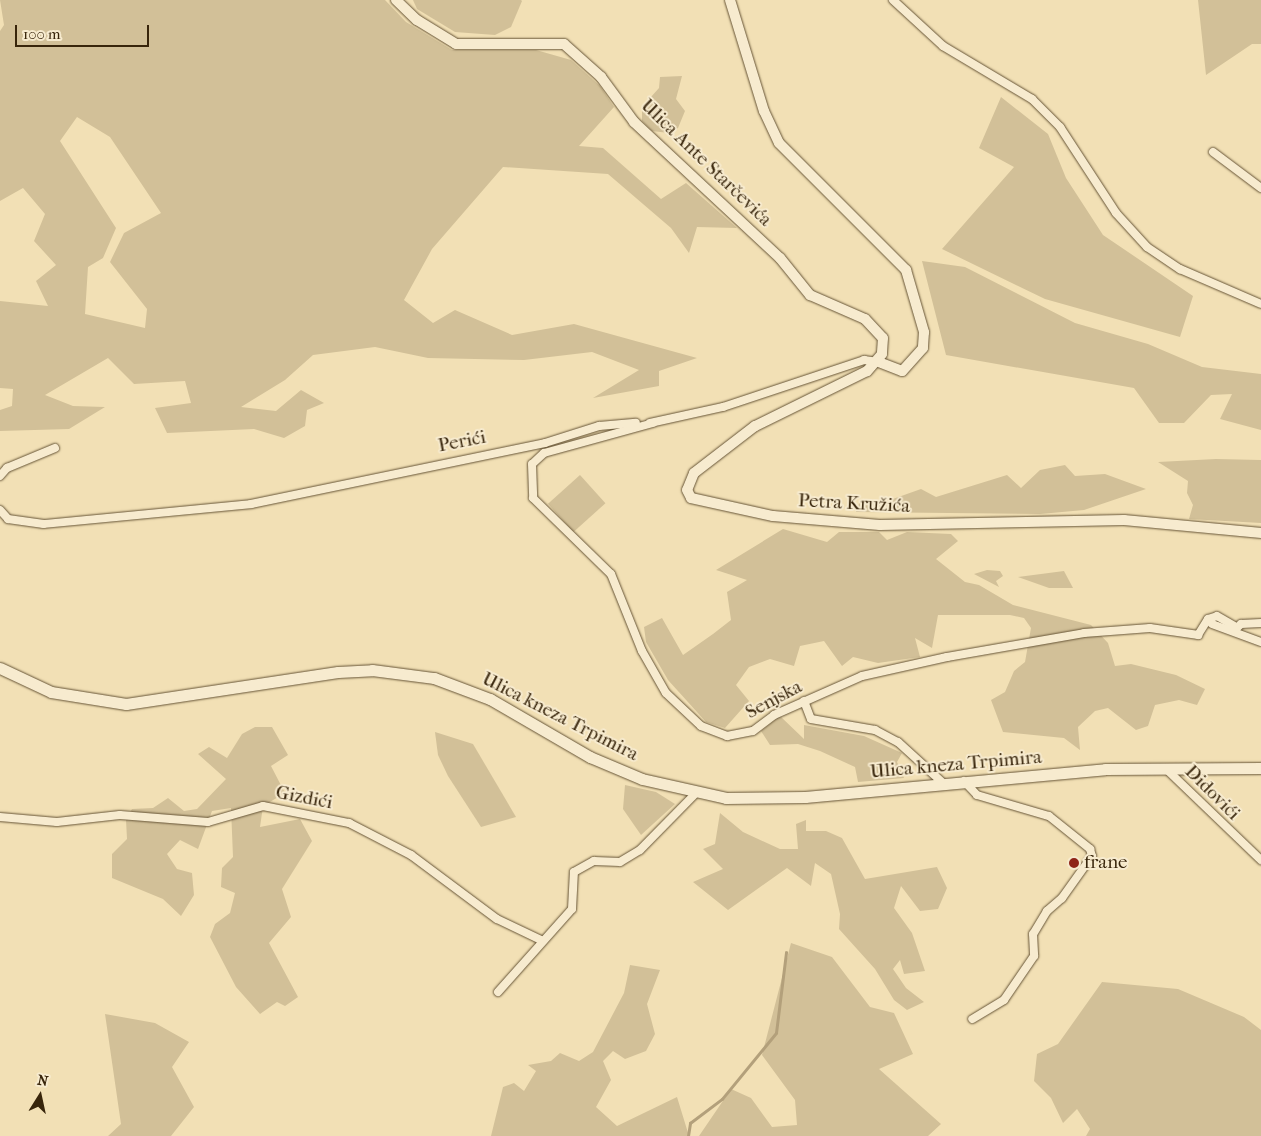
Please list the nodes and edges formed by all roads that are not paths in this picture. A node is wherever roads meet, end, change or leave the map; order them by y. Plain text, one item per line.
1 (396, 0) edge
2 (730, 0) edge
3 (893, 0) edge
4 (1214, 152) dead end
5 (1261, 188) edge
6 (1261, 304) edge
7 (878, 362) junction
8 (653, 422) junction
9 (56, 448) dead end
10 (0, 476) edge
11 (0, 510) edge
12 (1261, 533) edge
13 (1261, 623) edge
14 (1212, 624) dead end
15 (1235, 630) junction
16 (1261, 642) edge
17 (0, 668) edge
18 (804, 701) junction
19 (1164, 767) junction
20 (1261, 768) edge
21 (964, 781) junction
22 (942, 782) junction
23 (695, 794) junction
24 (0, 816) edge
25 (1261, 860) edge
26 (541, 940) junction
27 (498, 992) dead end
28 (972, 1019) dead end

1 - 7 street, Ulica Ante Starčevića
2 - 7 street
3 - 6 street
4 - 5 street
7 - 8 street, Perići
7 - 12 street, Petra Kružića
8 - 11 street, Perići
8 - 18 street, Senjska
9 - 10 street
13 - 15 street
14 - 15 street
15 - 16 street
15 - 18 street, Senjska
17 - 23 main road, Ulica kneza Trpimira
18 - 22 street
19 - 20 main road, Ulica kneza Trpimira
19 - 21 main road, Ulica kneza Trpimira
19 - 25 street, Didovići
21 - 22 main road, Ulica kneza Trpimira
21 - 28 street
22 - 23 main road, Ulica kneza Trpimira
23 - 26 street
24 - 26 street, Gizdići
26 - 27 street

